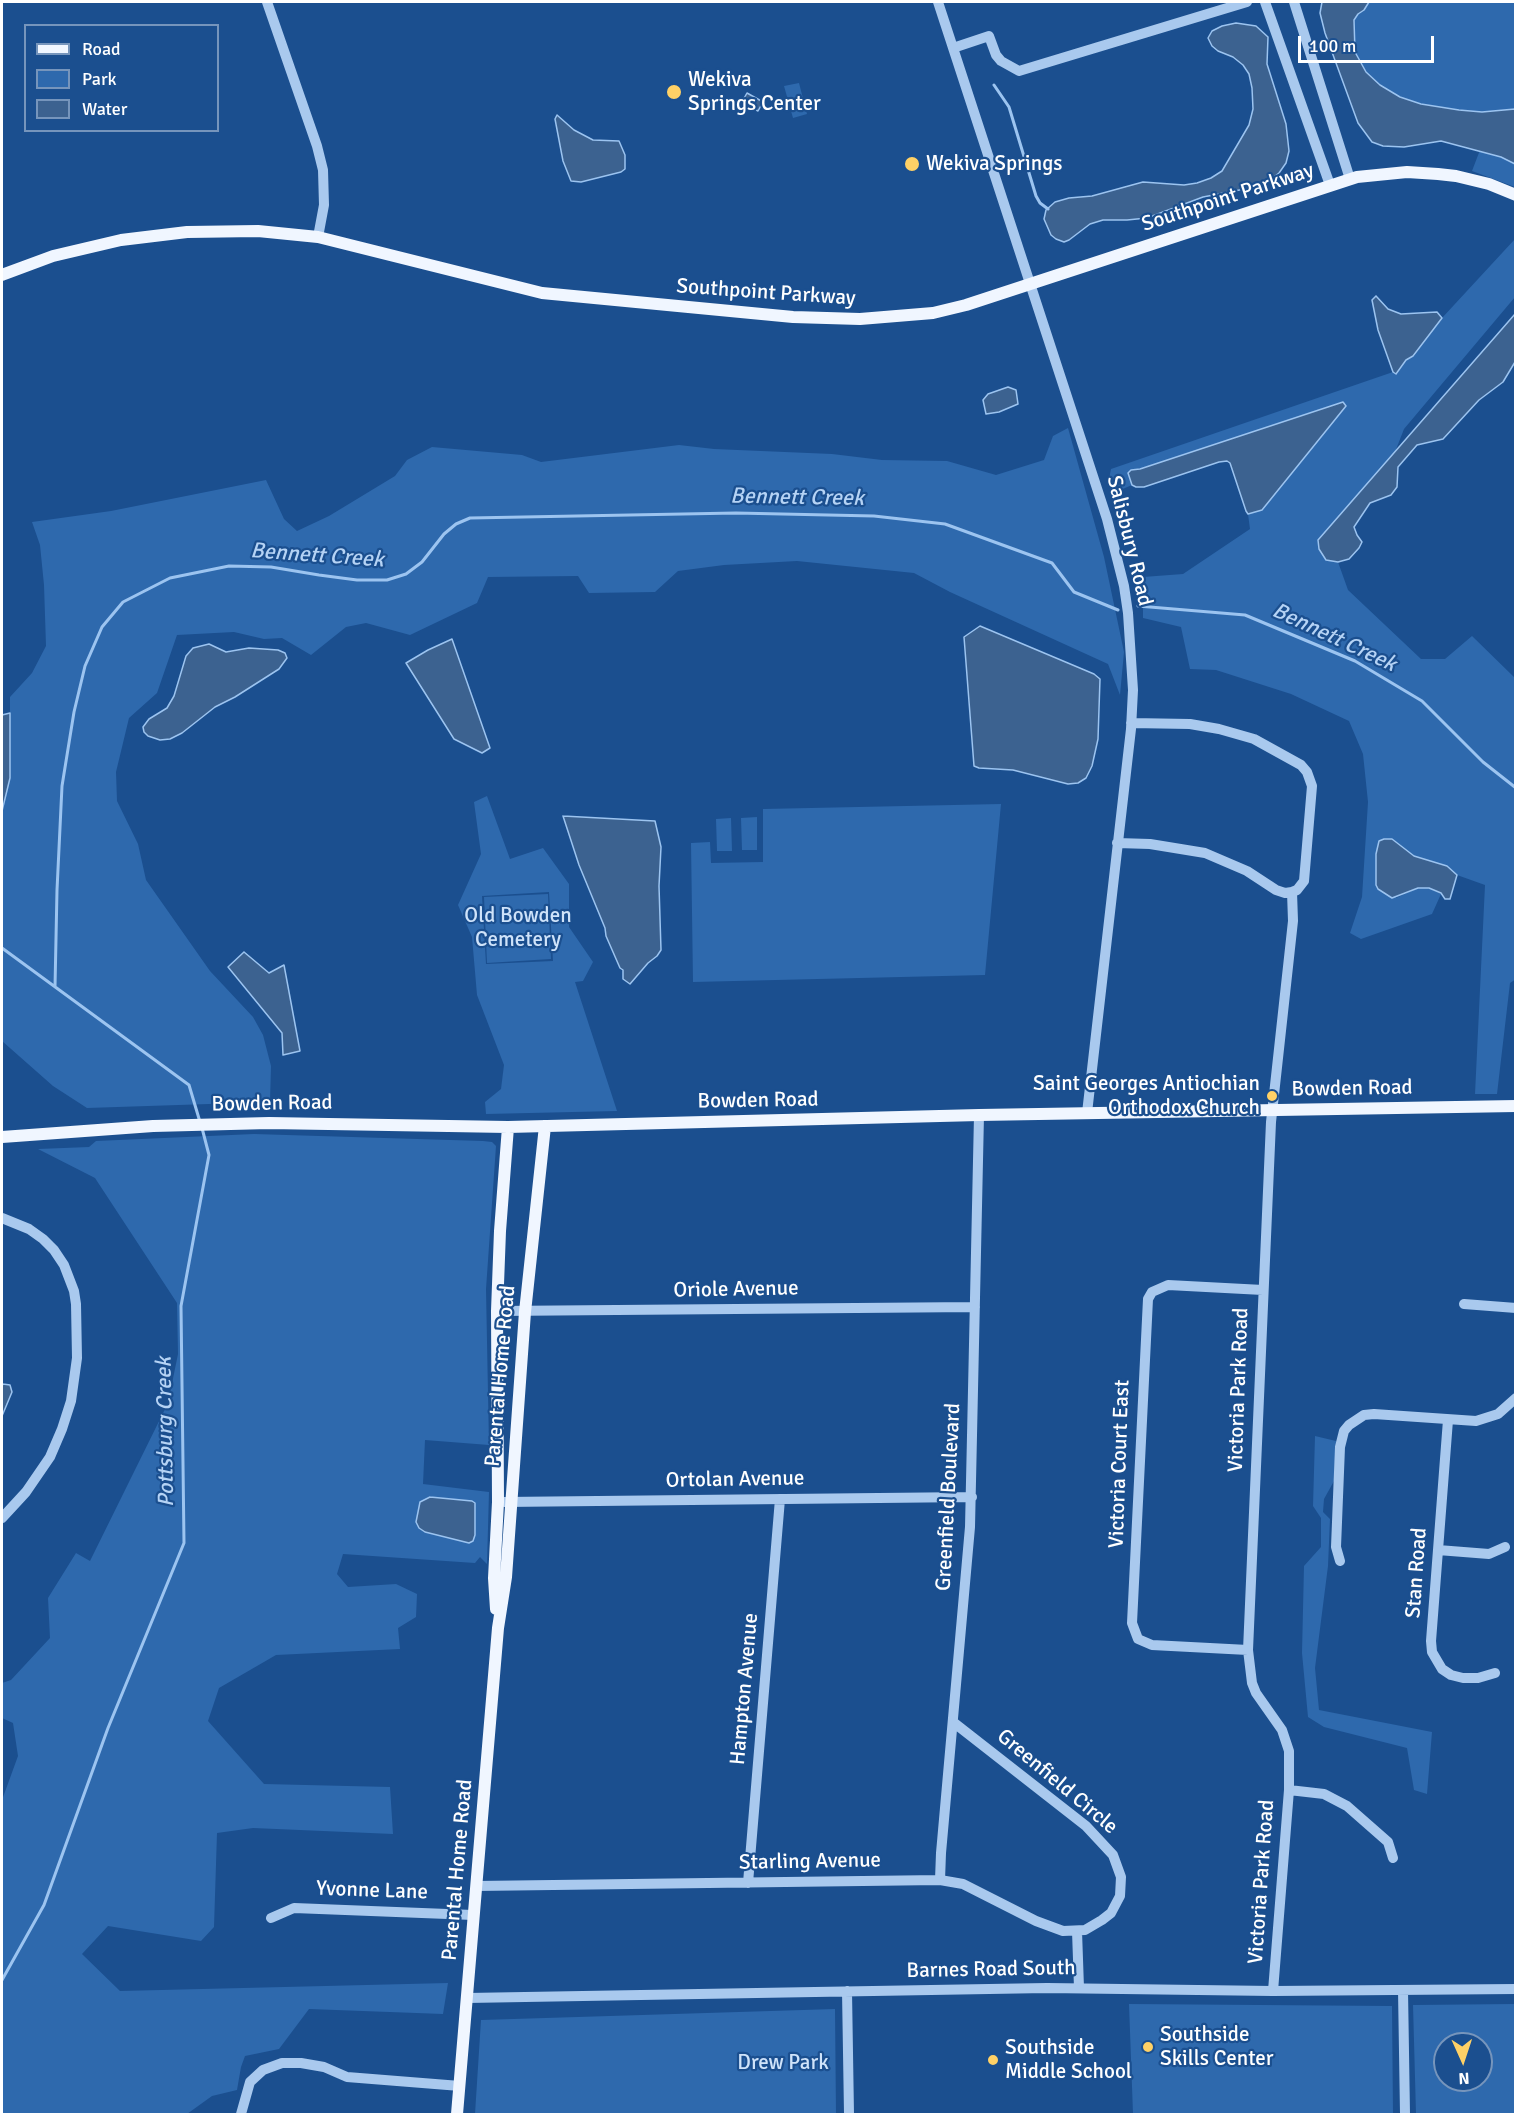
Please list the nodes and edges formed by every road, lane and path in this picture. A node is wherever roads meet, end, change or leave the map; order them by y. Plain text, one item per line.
1 (267, 2) edge
2 (938, 2) edge
3 (1247, 2) edge
4 (1265, 2) edge
5 (1294, 2) edge
6 (953, 48) junction
7 (1350, 179) junction
8 (1330, 185) junction
9 (1515, 195) edge
10 (318, 237) junction
11 (2, 275) edge
12 (1029, 285) junction
13 (1131, 723) junction
14 (1117, 843) junction
15 (1292, 892) junction
16 (1515, 1106) edge
17 (1272, 1110) junction
18 (1087, 1113) junction
19 (979, 1115) junction
20 (545, 1126) junction
21 (508, 1127) junction
22 (2, 1137) edge
23 (2, 1218) edge
24 (1263, 1290) junction
25 (1464, 1304) dead end
26 (975, 1307) junction
27 (1515, 1308) edge
28 (497, 1311) junction
29 (525, 1312) junction
30 (1515, 1398) edge
31 (1448, 1420) junction
32 (498, 1462) junction
33 (514, 1463) junction
34 (972, 1497) junction
35 (780, 1499) junction
36 (505, 1502) junction
37 (2, 1518) edge
38 (1505, 1547) dead end
39 (1438, 1550) junction
40 (1340, 1561) dead end
41 (1248, 1650) junction
42 (1495, 1673) dead end
43 (953, 1722) junction
44 (1289, 1790) junction
45 (1393, 1858) dead end
46 (940, 1880) junction
47 (748, 1883) junction
48 (476, 1886) junction
49 (473, 1915) junction
50 (271, 1918) dead end
51 (1077, 1931) junction
52 (1079, 1988) junction
53 (1515, 1989) edge
54 (1403, 1990) junction
55 (1273, 1991) junction
56 (847, 1992) junction
57 (467, 1998) junction
58 (460, 2086) junction
59 (241, 2115) edge
60 (458, 2115) edge
61 (849, 2115) edge
62 (1405, 2115) edge

1 - 10 street
2 - 6 street, Salisbury Road
3 - 6 street
4 - 8 street
5 - 7 street
6 - 12 street, Salisbury Road
7 - 8 main road, Southpoint Parkway
7 - 9 main road, Southpoint Parkway
8 - 12 main road, Southpoint Parkway
10 - 11 main road, Southpoint Parkway
10 - 12 main road, Southpoint Parkway
12 - 13 street, Salisbury Road
13 - 14 street, Salisbury Road
13 - 15 street, Victoria Park Road
14 - 15 street
14 - 18 street, Salisbury Road
15 - 17 street, Victoria Park Road
16 - 17 main road, Bowden Road
17 - 18 main road, Bowden Road
17 - 24 street, Victoria Park Road
18 - 19 main road, Bowden Road
19 - 20 main road, Bowden Road
19 - 26 street, Greenfield Boulevard
20 - 21 main road, Bowden Road
20 - 29 main road, Parental Home Road
21 - 22 main road, Bowden Road
21 - 28 main road, Parental Home Road
23 - 37 street
24 - 41 street, Victoria Park Road
24 - 41 street, Victoria Court East
25 - 27 street
26 - 29 street, Oriole Avenue
26 - 34 street, Greenfield Boulevard
28 - 29 street, Oriole Avenue
28 - 32 main road, Parental Home Road
29 - 33 main road, Parental Home Road
30 - 31 street
31 - 39 street, Stan Road
31 - 40 street
32 - 33 street
32 - 36 main road, Parental Home Road
33 - 36 main road, Parental Home Road
34 - 35 street, Ortolan Avenue
34 - 43 street, Greenfield Boulevard
35 - 36 street, Ortolan Avenue
35 - 47 street, Hampton Avenue
36 - 48 main road, Parental Home Road
38 - 39 street
39 - 42 street, Stan Road
41 - 44 street, Victoria Park Road
43 - 46 street, Greenfield Boulevard
43 - 51 street, Greenfield Circle
44 - 45 street
44 - 55 street, Victoria Park Road
46 - 47 street, Starling Avenue
46 - 51 street, Starling Avenue
47 - 48 street, Starling Avenue
48 - 49 main road, Parental Home Road
49 - 50 street, Yvonne Lane
49 - 57 main road, Parental Home Road
51 - 52 street
52 - 55 street, Barnes Road South
52 - 56 street, Barnes Road South
53 - 54 street, Barnes Road South
54 - 55 street, Barnes Road South
54 - 62 street
56 - 57 street, Barnes Road South
56 - 61 street
57 - 58 main road, Parental Home Road
58 - 59 street
58 - 60 main road, Parental Home Road

